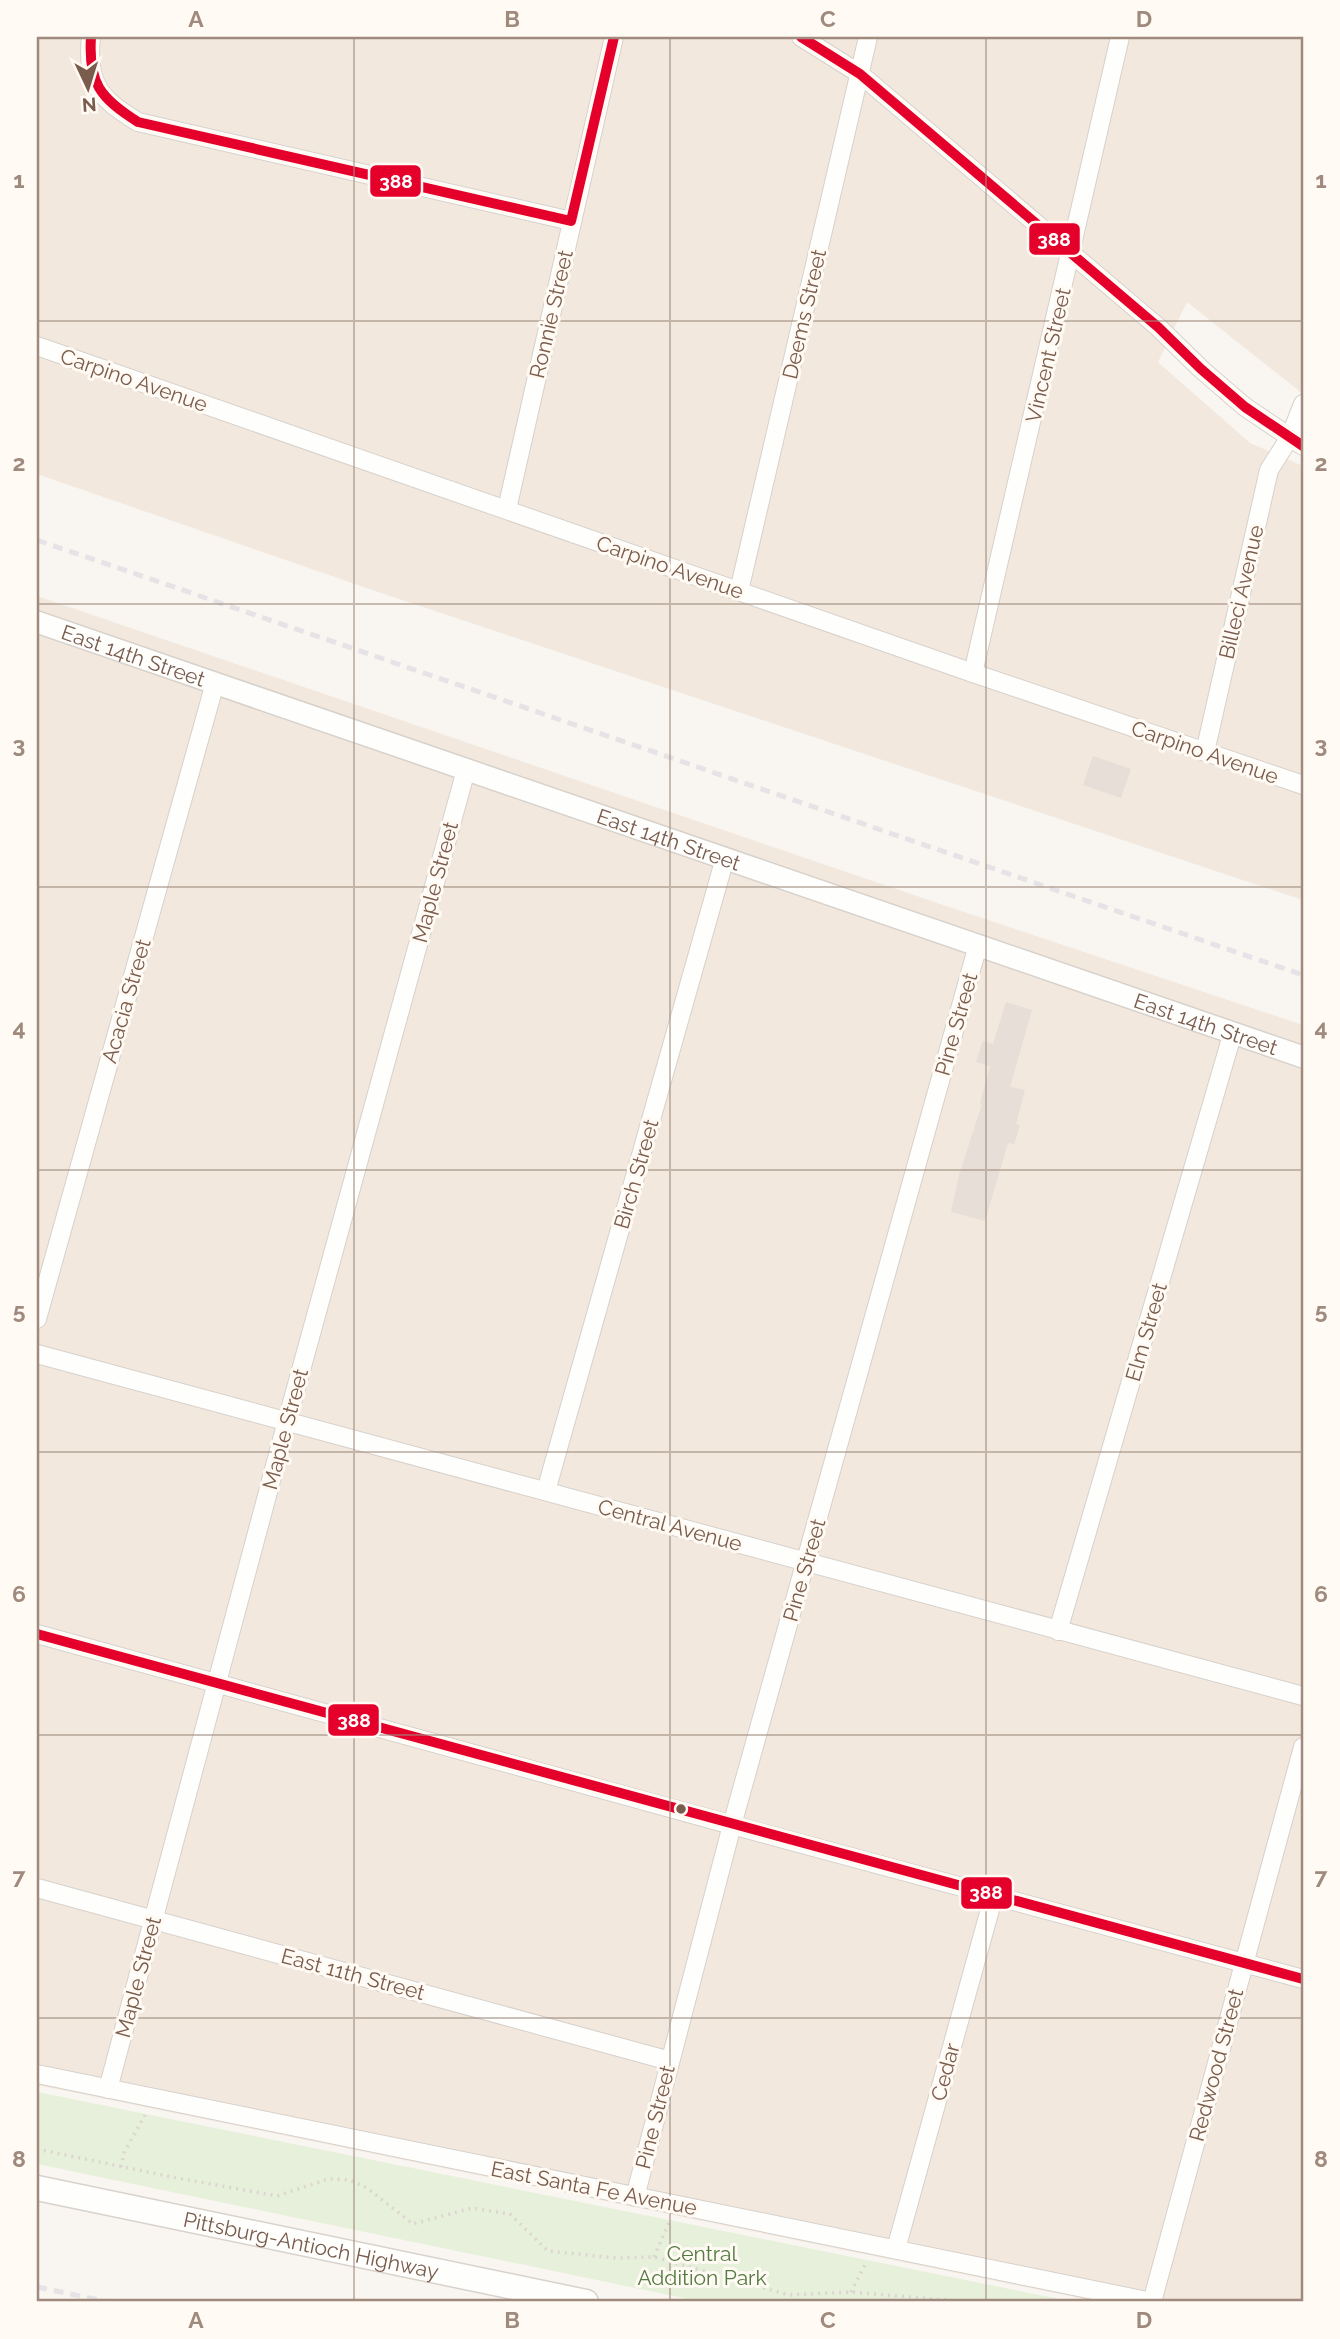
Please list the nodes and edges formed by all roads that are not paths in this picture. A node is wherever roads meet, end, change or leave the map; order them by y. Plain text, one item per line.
1 (91, 37) edge
2 (614, 37) edge
3 (801, 37) edge
4 (868, 37) edge
5 (1120, 37) edge
6 (860, 74) junction
7 (571, 221) junction
8 (1072, 253) junction
9 (37, 346) edge
10 (1303, 404) edge
11 (1297, 441) edge
12 (507, 509) junction
13 (739, 591) junction
14 (37, 622) edge
15 (974, 673) junction
16 (215, 682) junction
17 (1205, 752) junction
18 (466, 771) junction
19 (1303, 785) edge
20 (725, 858) junction
21 (978, 945) junction
22 (1233, 1032) junction
23 (1303, 1057) edge
24 (37, 1319) edge
25 (37, 1354) edge
26 (287, 1421) junction
27 (546, 1491) junction
28 (807, 1562) junction
29 (1058, 1631) junction
30 (37, 1634) edge
31 (217, 1683) junction
32 (1303, 1696) edge
33 (1303, 1747) edge
34 (732, 1825) junction
35 (37, 1888) edge
36 (994, 1895) junction
37 (152, 1920) junction
38 (1243, 1963) junction
39 (1303, 1979) edge
40 (670, 2061) junction
41 (37, 2074) edge
42 (108, 2089) junction
43 (37, 2188) edge
44 (635, 2197) junction
45 (896, 2249) junction
46 (586, 2302) edge
47 (1152, 2302) edge

1 - 7 street
2 - 7 street, Ronnie Street
3 - 6 street
4 - 6 street, Deems Street
5 - 8 street, Vincent Street
6 - 8 street
6 - 13 street, Deems Street
7 - 12 street, Ronnie Street
8 - 11 street
8 - 15 street, Vincent Street
9 - 12 street, Carpino Avenue
10 - 11 street, Billeci Avenue
11 - 17 street, Billeci Avenue
12 - 13 street, Carpino Avenue
13 - 15 street, Carpino Avenue
14 - 16 street, East 14th Street
15 - 17 street, Carpino Avenue
16 - 18 street, East 14th Street
16 - 24 street, Acacia Street
17 - 19 street, Carpino Avenue
18 - 20 street, East 14th Street
18 - 26 street, Maple Street
20 - 21 street, East 14th Street
20 - 27 street, Birch Street
21 - 22 street, East 14th Street
21 - 28 street, Pine Street
22 - 23 street, East 14th Street
22 - 29 street, Elm Street
25 - 26 street, Central Avenue
26 - 27 street, Central Avenue
26 - 31 street, Maple Street
27 - 28 street, Central Avenue
28 - 29 street, Central Avenue
28 - 34 street, Pine Street
29 - 32 street, Central Avenue
30 - 31 street
31 - 34 street
31 - 37 street, Maple Street
33 - 38 street, Redwood Street
34 - 36 street
34 - 40 street, Pine Street
35 - 37 street, East 11th Street
36 - 38 street
36 - 45 street, Cedar
37 - 40 street, East 11th Street
37 - 42 street, Maple Street
38 - 39 street
38 - 47 street, Redwood Street
40 - 44 street, Pine Street
41 - 42 street, East Santa Fe Avenue
42 - 44 street, East Santa Fe Avenue
43 - 46 main road, Pittsburg-Antioch Highway
44 - 45 street, East Santa Fe Avenue
45 - 47 street, East Santa Fe Avenue

